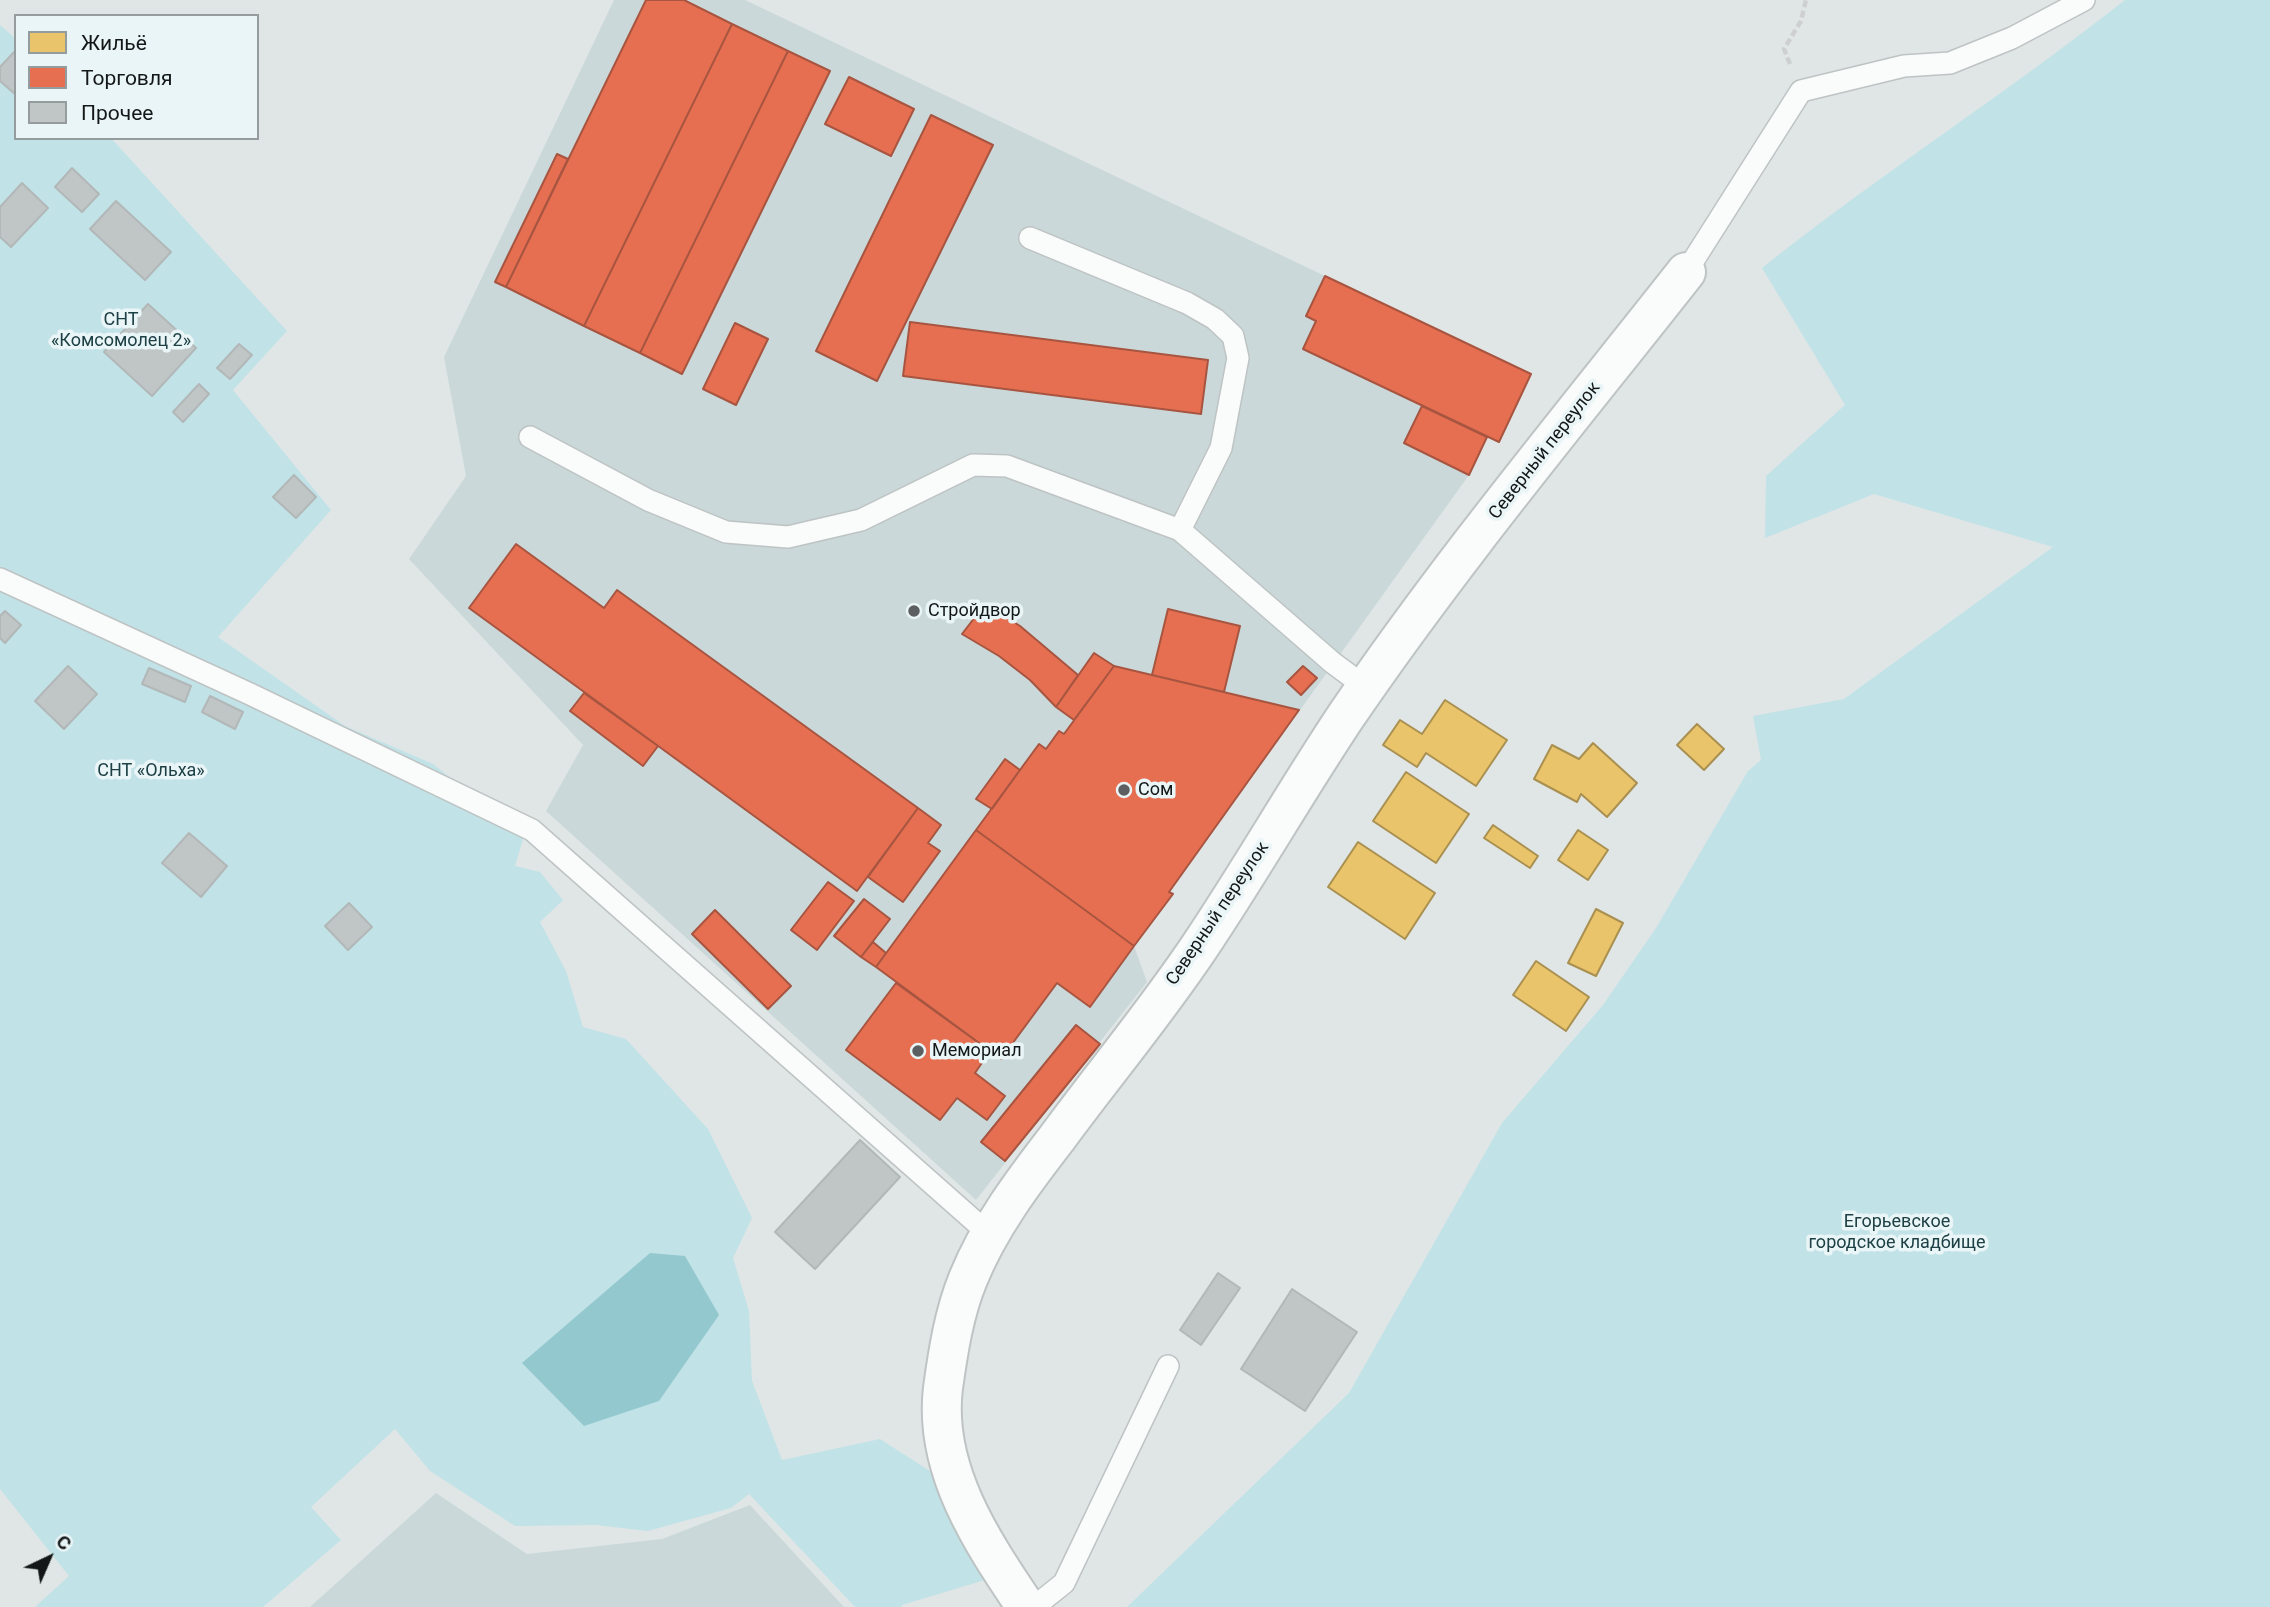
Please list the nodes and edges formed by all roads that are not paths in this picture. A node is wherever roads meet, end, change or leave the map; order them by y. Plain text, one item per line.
1 (2084, 0) edge
2 (1030, 238) dead end
3 (1686, 272) joint
4 (530, 438) dead end
5 (1180, 530) junction
6 (0, 579) edge
7 (1367, 688) junction
8 (989, 1234) junction
9 (1168, 1366) dead end
10 (1027, 1607) edge
11 (1034, 1607) edge

1 - 3 lane
2 - 5 lane
3 - 7 street, Северный переулок
4 - 5 lane
5 - 7 lane
6 - 8 lane
7 - 8 street, Северный переулок
8 - 10 street, Северный переулок
9 - 11 lane

